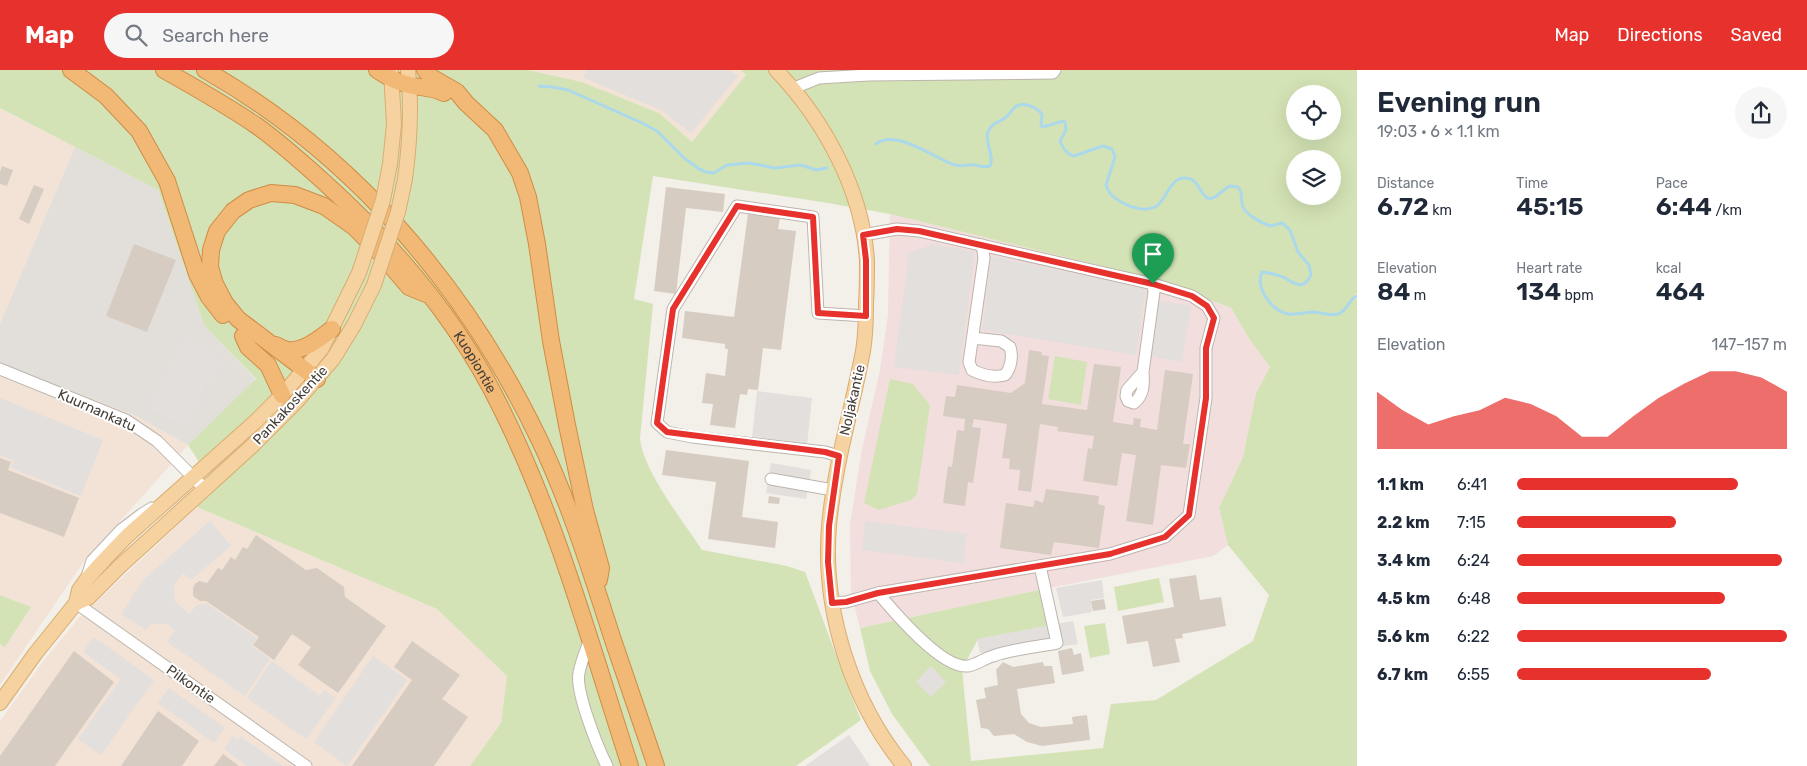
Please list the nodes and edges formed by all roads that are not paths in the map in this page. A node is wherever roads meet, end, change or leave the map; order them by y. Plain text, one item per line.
1 (71, 70) edge
2 (164, 70) edge
3 (205, 70) edge
4 (377, 70) edge
5 (425, 70) edge
6 (776, 70) edge
7 (1055, 70) edge
8 (868, 72) edge
9 (391, 75) edge
10 (409, 78) edge
11 (794, 88) junction
12 (466, 103) junction
13 (863, 235) junction
14 (982, 245) junction
15 (1153, 284) junction
16 (431, 296) junction
17 (866, 316) junction
18 (332, 329) junction
19 (243, 336) junction
20 (973, 338) junction
21 (271, 344) junction
22 (0, 369) edge
23 (1143, 372) dead end
24 (307, 378) junction
25 (282, 395) junction
26 (839, 456) junction
27 (193, 477) junction
28 (771, 478) dead end
29 (205, 489) junction
30 (834, 490) junction
31 (1040, 566) junction
32 (597, 590) junction
33 (878, 593) junction
34 (76, 603) junction
35 (832, 603) junction
36 (590, 640) junction
37 (0, 703) edge
38 (306, 766) edge
39 (607, 766) edge
40 (630, 766) edge
41 (656, 766) edge
42 (904, 766) edge

1 - 19 highway
2 - 16 highway, Kuopiontie
3 - 32 highway, Kuopiontie
4 - 9 highway
5 - 12 highway
6 - 11 main road, Noljakantie
7 - 8 street
8 - 11 street
9 - 10 highway
9 - 18 main road, Pankakoskentie, bridge
10 - 12 highway
10 - 24 main road, Pankakoskentie, bridge
11 - 13 main road, Noljakantie
12 - 32 highway
13 - 14 street
13 - 17 main road, Noljakantie
14 - 15 street
14 - 20 street
15 - 23 street
15 - 31 street
16 - 21 highway
16 - 36 highway, Kuopiontie
17 - 26 main road, Noljakantie
17 - 26 street
18 - 21 highway
18 - 24 main road, Pankakoskentie
19 - 24 highway
19 - 25 highway
20 - 20 street
21 - 24 highway
22 - 27 street, Kuurnankatu
24 - 25 main road, Pankakoskentie
24 - 29 main road, Pankakoskentie
25 - 27 main road, Pankakoskentie
26 - 30 main road, Noljakantie
27 - 29 street, Kuurnankatu
27 - 34 main road, Pankakoskentie
28 - 30 street
29 - 34 main road, Pankakoskentie
30 - 35 main road, Noljakantie
31 - 33 street
31 - 33 street
32 - 41 highway, Kuopiontie
33 - 35 street
34 - 37 main road, Pankakoskentie
34 - 38 street, Pilkontie
35 - 42 main road, Noljakantie
36 - 39 street
36 - 40 highway, Kuopiontie

